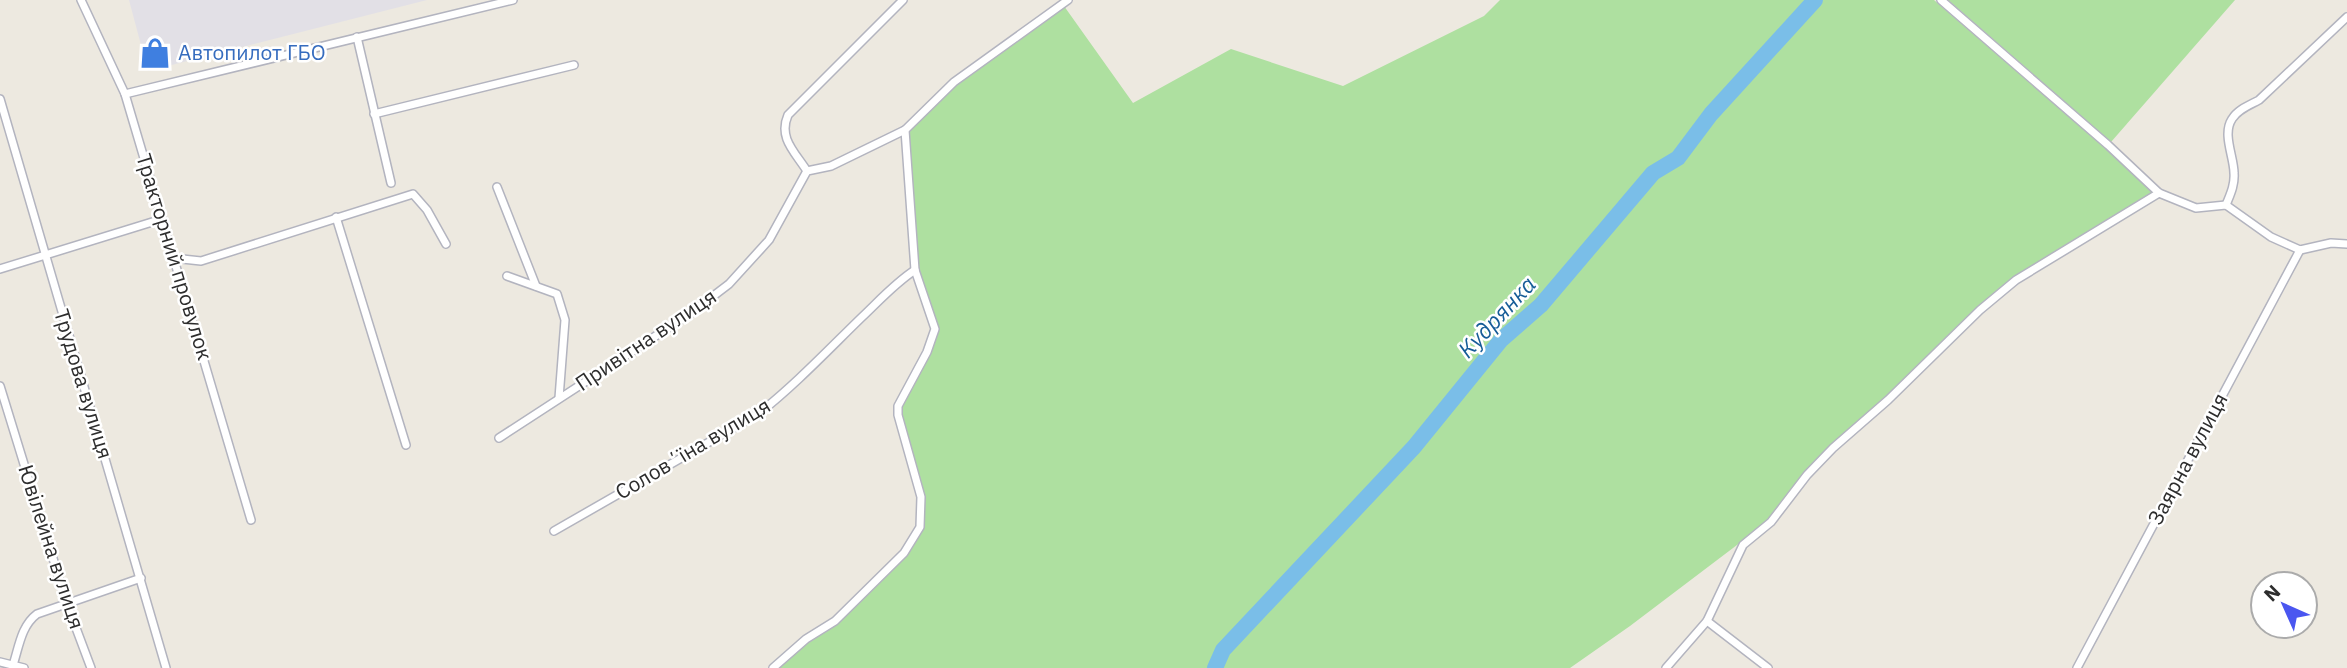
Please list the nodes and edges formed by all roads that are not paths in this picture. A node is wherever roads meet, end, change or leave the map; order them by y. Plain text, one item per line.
1 (81, 0) edge
2 (513, 0) edge
3 (903, 0) edge
4 (1941, 0) edge
5 (1063, 1) edge
6 (2347, 17) edge
7 (357, 37) junction
8 (574, 65) dead end
9 (125, 94) junction
10 (0, 99) edge
11 (374, 114) junction
12 (905, 130) junction
13 (807, 171) junction
14 (391, 183) dead end
15 (497, 187) dead end
16 (2159, 193) junction
17 (2225, 205) junction
18 (336, 217) junction
19 (162, 219) junction
20 (446, 244) dead end
21 (2347, 244) edge
22 (2300, 250) junction
23 (44, 256) junction
24 (173, 258) junction
25 (0, 269) edge
26 (915, 270) junction
27 (507, 276) dead end
28 (536, 286) junction
29 (0, 386) edge
30 (559, 398) junction
31 (499, 438) dead end
32 (406, 445) dead end
33 (251, 520) dead end
34 (554, 531) dead end
35 (141, 578) junction
36 (67, 604) junction
37 (1707, 621) junction
38 (0, 663) edge
39 (13, 666) junction
40 (24, 668) edge
41 (91, 668) edge
42 (166, 668) edge
43 (773, 668) edge
44 (1666, 668) edge
45 (1768, 668) edge
46 (2077, 668) edge

1 - 9 street, Тракторний провулок
2 - 7 street
3 - 13 street
4 - 16 street
5 - 12 street
6 - 17 street
7 - 9 street
7 - 11 street
8 - 11 street
9 - 19 street, Тракторний провулок
10 - 23 street, Трудова вулиця
11 - 14 street
12 - 13 street
12 - 26 street
13 - 30 street, Привітна вулиця
15 - 28 street
16 - 17 street
16 - 37 street
17 - 22 street
18 - 20 street
18 - 24 street
18 - 32 street
19 - 23 street
19 - 24 street, Тракторний провулок
21 - 22 street
22 - 46 street, Заярна вулиця
23 - 25 street
23 - 35 street, Трудова вулиця
24 - 33 street, Тракторний провулок
26 - 34 street, Соловʼїна вулиця
26 - 43 street
27 - 28 street
28 - 30 street
29 - 36 street, Ювілейна вулиця
30 - 31 street, Привітна вулиця
35 - 36 street
35 - 42 street, Трудова вулиця
36 - 39 street
36 - 41 street, Ювілейна вулиця
37 - 44 street
37 - 45 street
38 - 39 street
39 - 40 street

